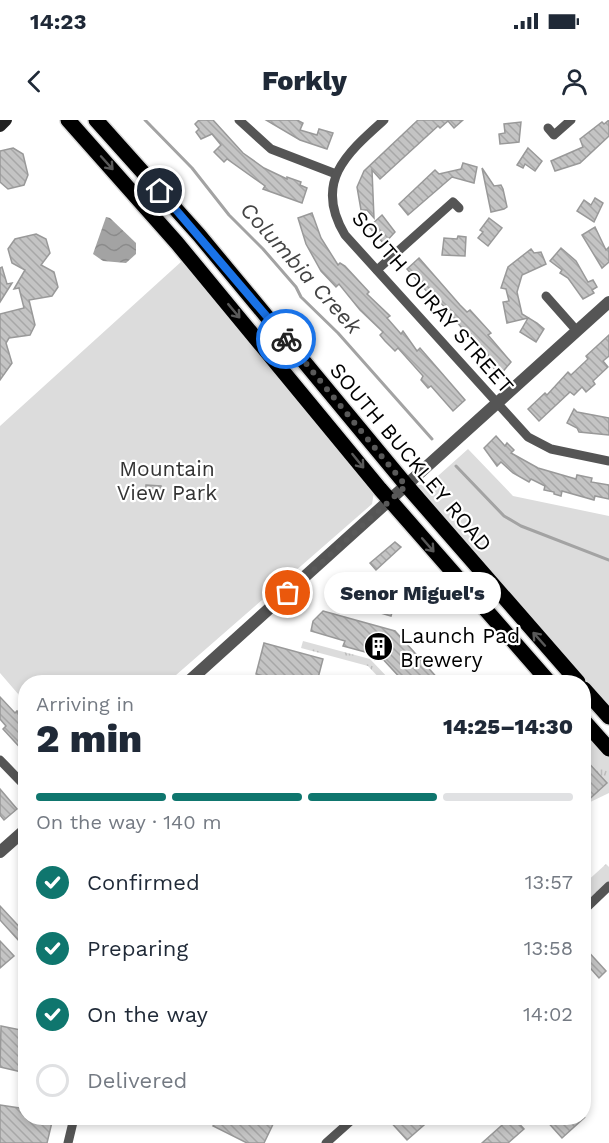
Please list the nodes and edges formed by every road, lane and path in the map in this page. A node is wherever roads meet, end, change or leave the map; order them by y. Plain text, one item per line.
1 (6, 120) edge
2 (68, 120) edge
3 (96, 120) edge
4 (238, 120) edge
5 (384, 120) edge
6 (571, 120) edge
7 (0, 126) edge
8 (548, 128) dead end
9 (336, 174) junction
10 (459, 208) dead end
11 (377, 270) junction
12 (546, 296) dead end
13 (609, 302) edge
14 (577, 331) junction
15 (497, 404) junction
16 (609, 461) edge
17 (406, 486) junction
18 (390, 500) junction
19 (196, 675) edge
20 (543, 675) edge
21 (572, 675) edge
22 (591, 696) edge
23 (609, 717) edge
24 (591, 729) edge
25 (609, 749) edge
26 (0, 760) edge
27 (18, 779) edge
28 (18, 836) edge
29 (0, 852) edge
30 (609, 886) edge
31 (591, 903) edge
32 (72, 1125) edge
33 (346, 1125) edge
34 (68, 1143) edge
35 (326, 1143) edge

1 - 7 main road
2 -> 18 main road, SOUTH BUCKLEY ROAD
3 - 17 main road, SOUTH BUCKLEY ROAD
4 - 9 street
5 - 9 street
6 - 8 street
9 - 11 street, SOUTH OURAY STREET
10 - 11 street
11 - 15 street, SOUTH OURAY STREET
12 - 14 street
13 - 14 street
14 - 15 street
15 - 16 street, SOUTH OURAY STREET
15 - 17 street
17 - 18 street
21 -> 17 main road, SOUTH BUCKLEY ROAD
18 - 19 street
18 -> 20 main road, SOUTH BUCKLEY ROAD
22 - 23 main road
24 - 25 main road
26 - 27 street
28 - 29 street
30 - 31 street
32 - 34 street
33 - 35 street

